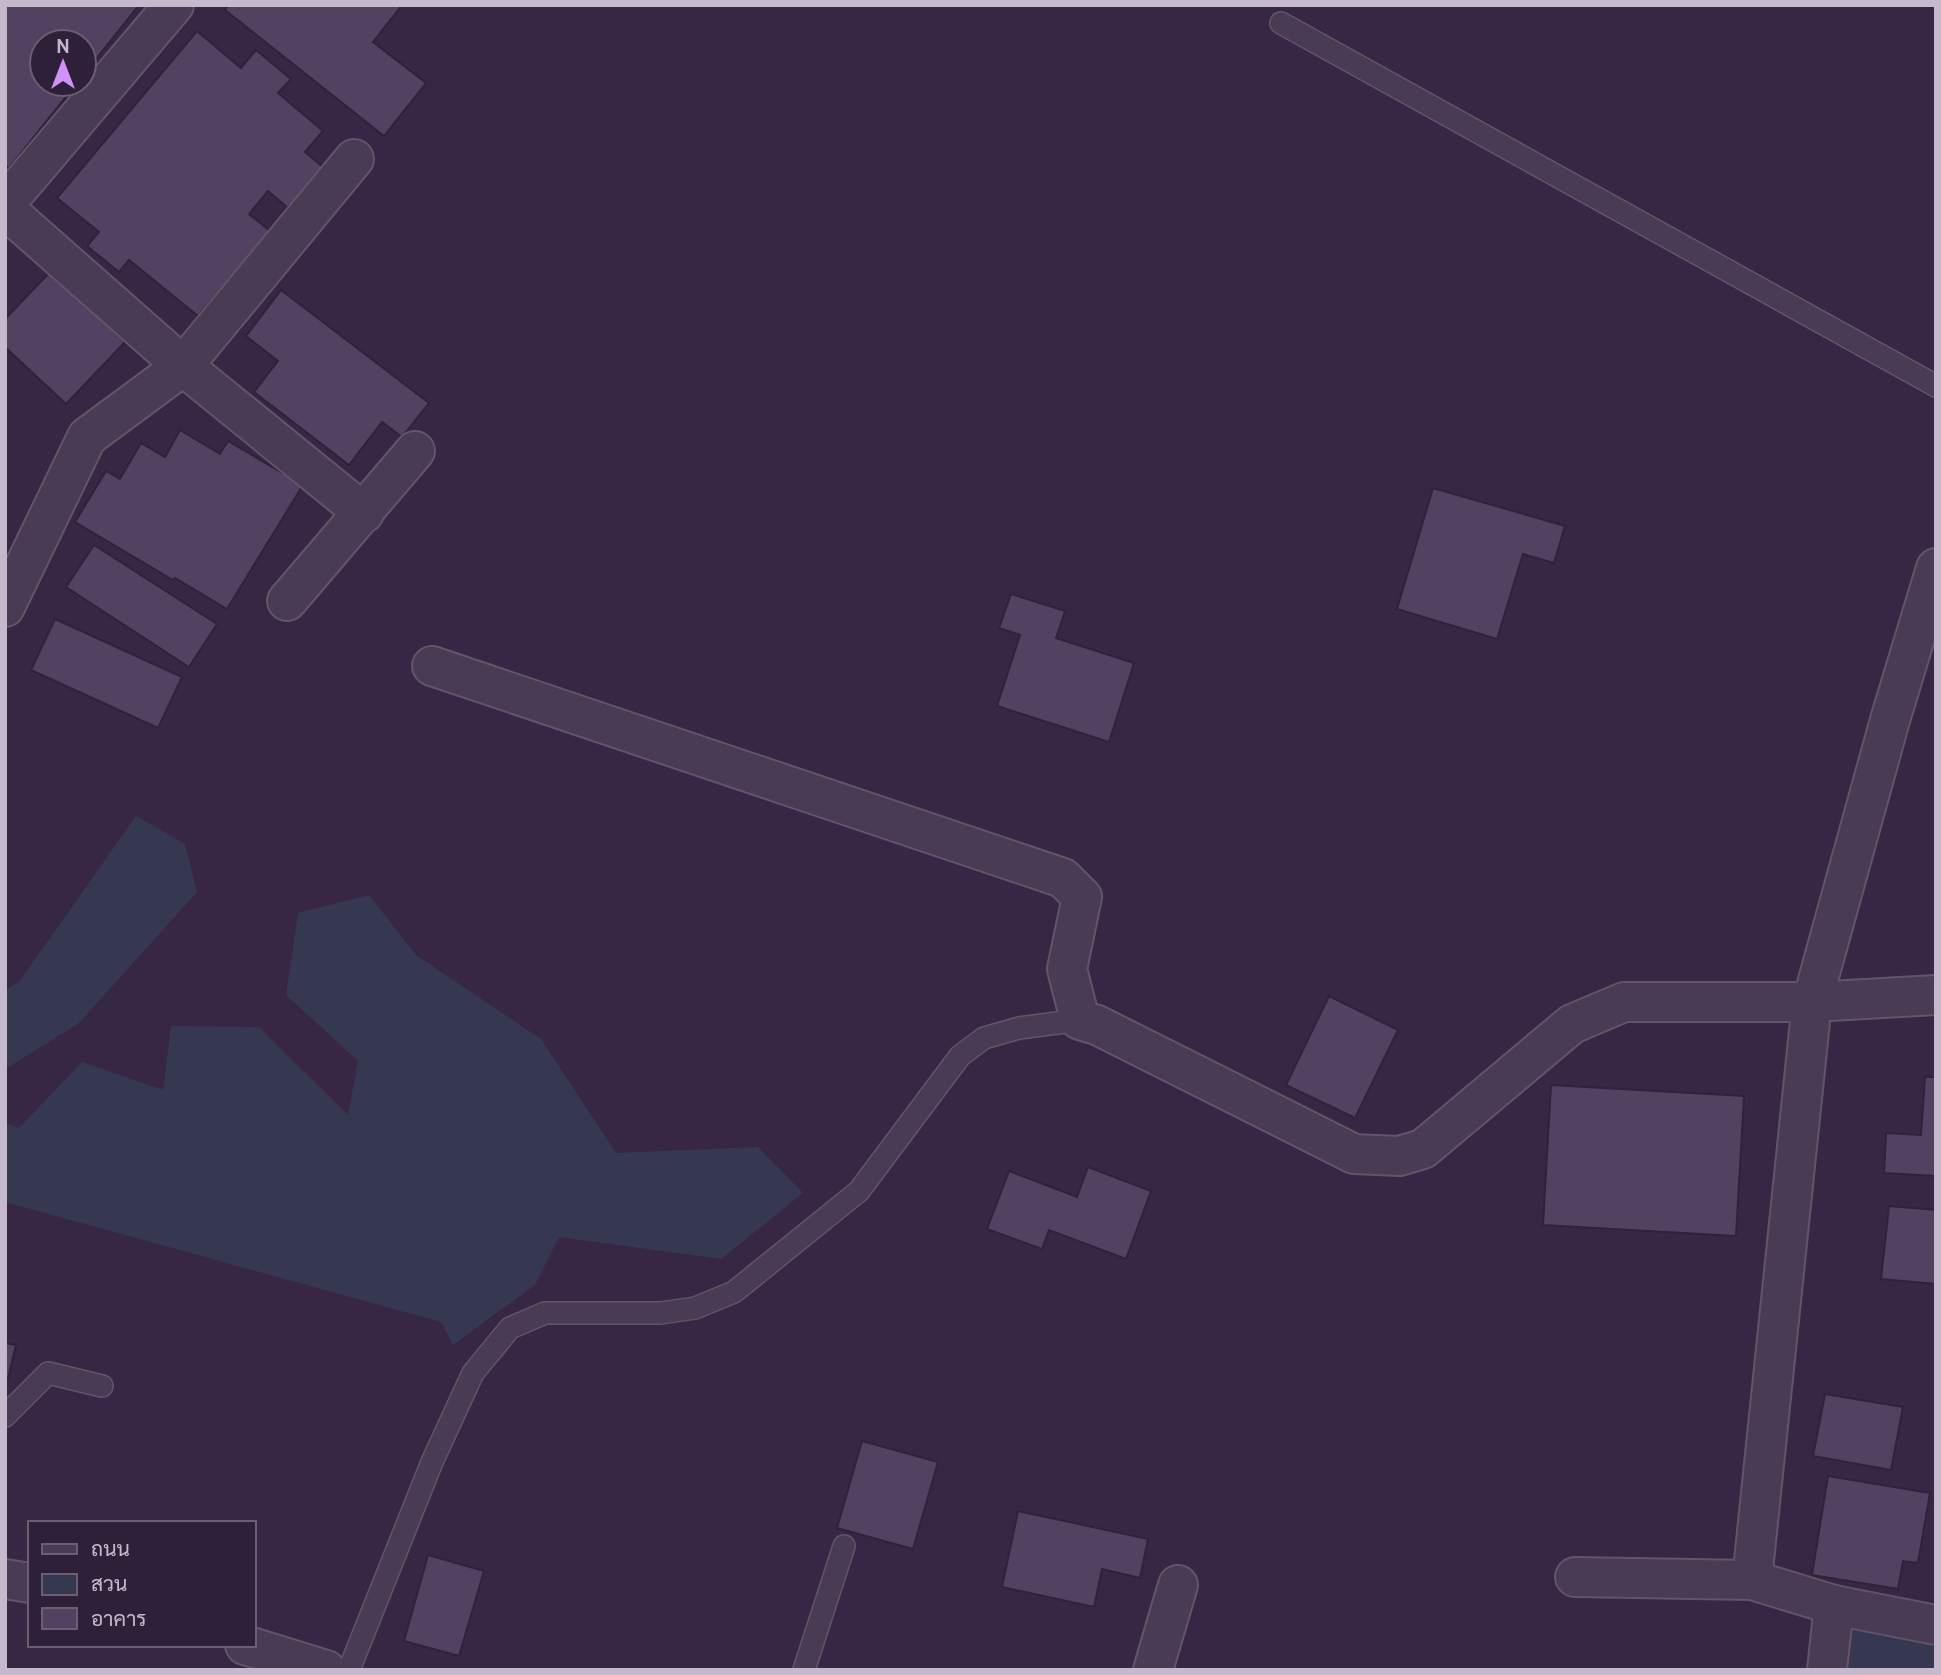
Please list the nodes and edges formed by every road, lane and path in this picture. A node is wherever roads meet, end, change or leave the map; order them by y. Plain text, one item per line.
1 (174, 5) edge
2 (1281, 23) dead end
3 (354, 159) dead end
4 (5, 207) edge
5 (183, 366) junction
6 (1936, 386) edge
7 (415, 451) dead end
8 (364, 513) junction
9 (1936, 568) edge
10 (287, 601) dead end
11 (5, 607) edge
12 (432, 666) dead end
13 (1936, 995) edge
14 (1812, 1002) junction
15 (1080, 1020) junction
16 (102, 1386) dead end
17 (5, 1416) edge
18 (844, 1546) dead end
19 (1575, 1577) dead end
20 (5, 1579) edge
21 (1752, 1580) junction
22 (28, 1583) edge
23 (1178, 1585) dead end
24 (1834, 1605) junction
25 (1936, 1625) edge
26 (251, 1647) edge
27 (326, 1670) edge
28 (349, 1670) edge
29 (804, 1670) edge
30 (1153, 1670) edge
31 (1826, 1670) edge

1 - 4 street
2 - 6 lane
3 - 5 street
4 - 5 street
5 - 8 street
5 - 11 street
7 - 8 street
8 - 10 street
9 - 14 street
12 - 15 street
13 - 14 street
14 - 15 street
14 - 21 street
15 - 28 lane
16 - 17 lane
18 - 29 lane
19 - 21 street
20 - 22 street
21 - 24 street
23 - 30 street
24 - 25 street
24 - 31 street
26 - 27 street

